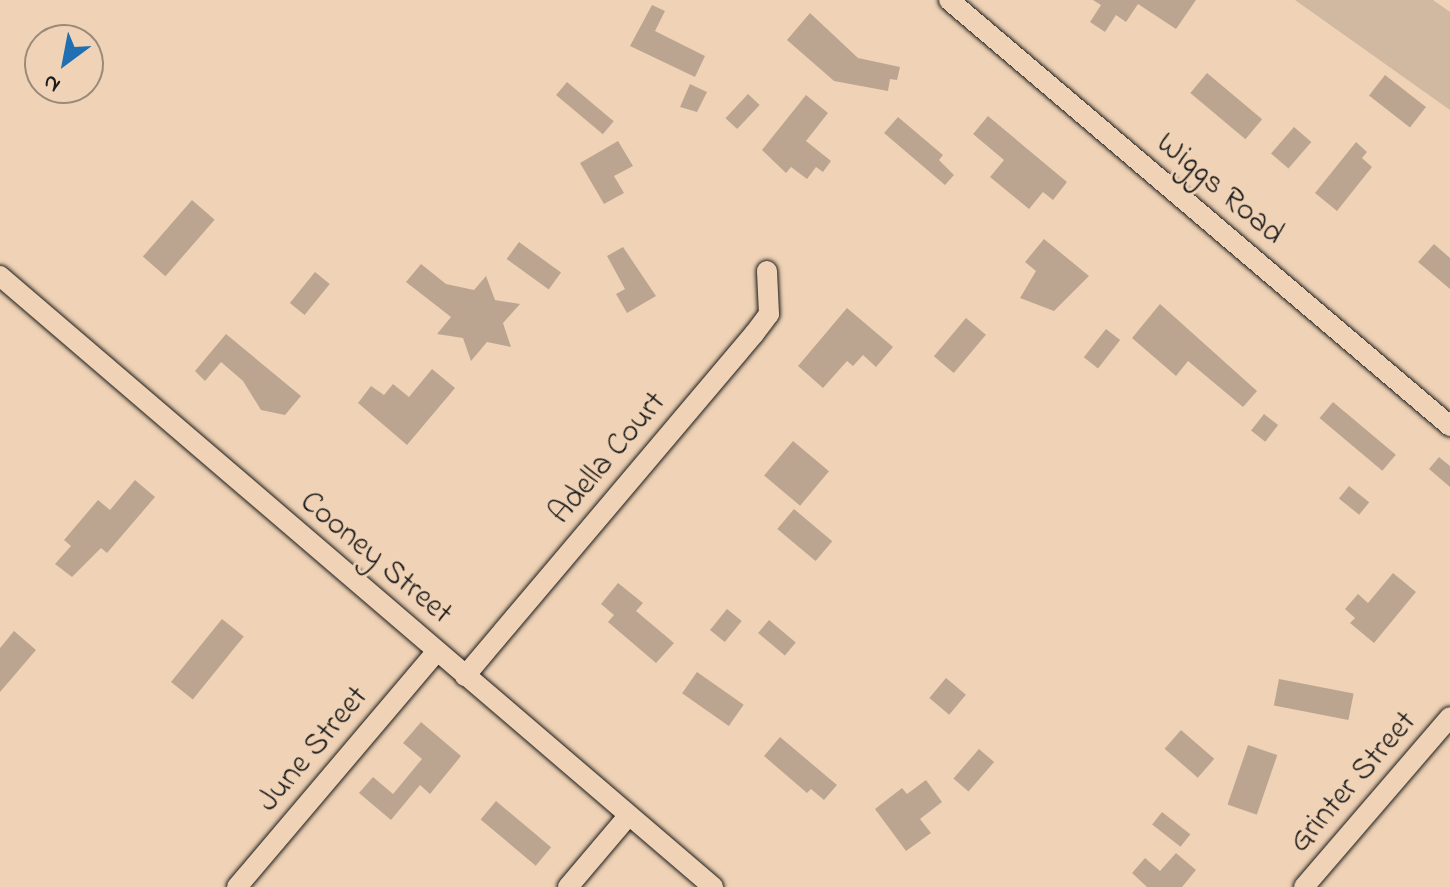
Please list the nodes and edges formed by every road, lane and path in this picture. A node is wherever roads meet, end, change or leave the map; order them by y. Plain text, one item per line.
1 (949, 0) edge
2 (767, 271) dead end
3 (0, 276) edge
4 (1450, 426) edge
5 (437, 651) junction
6 (465, 676) junction
7 (1450, 717) edge
8 (629, 815) junction
9 (237, 887) edge
10 (568, 887) edge
11 (713, 887) edge
12 (1304, 887) edge

1 - 4 street, Wiggs Road
2 - 6 street, Adella Court
3 - 5 street, Cooney Street
5 - 6 street, Cooney Street
5 - 9 street, June Street
6 - 8 street, Cooney Street
7 - 12 street, Grinter Street
8 - 10 street
8 - 11 street, Cooney Street

